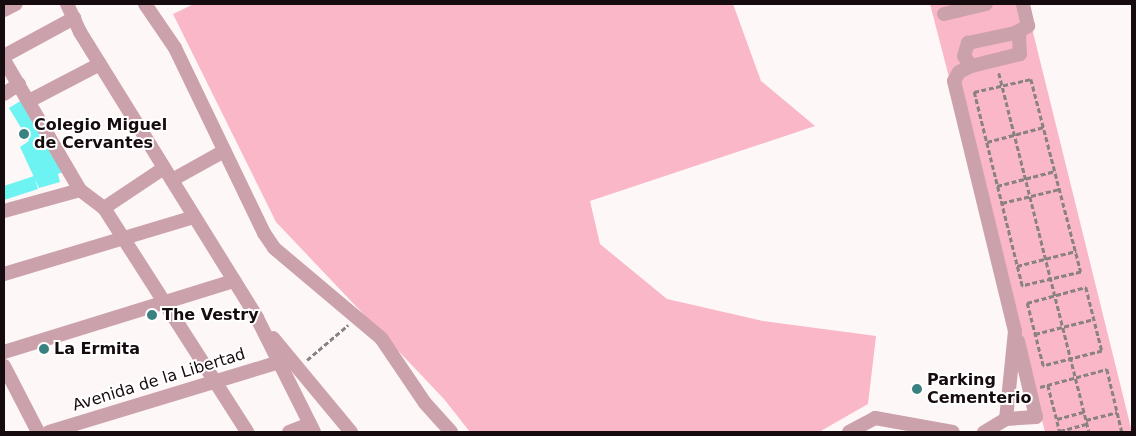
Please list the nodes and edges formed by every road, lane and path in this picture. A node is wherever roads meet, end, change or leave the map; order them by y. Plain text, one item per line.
1 (16, 4) edge
2 (67, 4) edge
3 (145, 4) edge
4 (986, 4) edge
5 (1023, 4) edge
6 (4, 10) edge
7 (944, 14) dead end
8 (74, 18) junction
9 (1015, 33) junction
10 (4, 58) edge
11 (995, 60) junction
12 (100, 64) junction
13 (971, 66) junction
14 (19, 84) junction
15 (1002, 85) junction
16 (4, 94) edge
17 (29, 100) junction
18 (1044, 128) junction
19 (1014, 135) junction
20 (986, 142) junction
21 (224, 151) junction
22 (1055, 171) junction
23 (168, 174) junction
24 (1025, 178) junction
25 (997, 186) junction
26 (1060, 189) junction
27 (80, 190) junction
28 (1030, 196) junction
29 (1002, 203) junction
30 (104, 208) junction
31 (4, 211) edge
32 (194, 217) junction
33 (123, 238) junction
34 (1076, 251) junction
35 (1045, 259) junction
36 (1017, 266) junction
37 (4, 274) edge
38 (1050, 280) junction
39 (234, 281) junction
40 (1054, 296) junction
41 (166, 304) junction
42 (257, 318) junction
43 (356, 318) junction
44 (1094, 319) junction
45 (1063, 327) junction
46 (1015, 331) junction
47 (1035, 334) junction
48 (4, 352) edge
49 (1070, 359) junction
50 (279, 362) junction
51 (4, 366) edge
52 (298, 368) junction
53 (1075, 378) junction
54 (217, 381) junction
55 (1048, 385) junction
56 (1030, 389) junction
57 (1084, 412) junction
58 (1117, 412) junction
59 (1006, 419) junction
60 (1057, 419) junction
61 (1086, 420) junction
62 (1087, 424) junction
63 (312, 428) edge
64 (38, 432) edge
65 (49, 432) edge
66 (247, 432) edge
67 (289, 432) edge
68 (350, 432) edge
69 (451, 432) edge
70 (849, 432) edge
71 (953, 432) edge
72 (984, 432) edge
73 (1060, 432) edge
74 (1089, 432) edge
75 (1122, 432) edge

1 - 6 street
2 - 8 street
3 - 21 street
4 - 7 street
5 - 9 street
8 - 10 street
8 - 12 street
9 - 11 street
9 - 13 street
10 - 14 street
11 - 13 street
11 - 15 path
12 - 17 street
12 - 23 street
13 - 46 street
14 - 16 street
14 - 17 street
15 - 18 path
15 - 19 path
15 - 20 path
17 - 27 street
18 - 19 path
18 - 22 path
19 - 20 path
19 - 24 path
20 - 25 path
21 - 23 street
21 - 43 street
22 - 24 path
22 - 26 path
23 - 30 street
23 - 32 street
24 - 25 path
24 - 28 path
25 - 29 path
26 - 28 path
26 - 34 path
27 - 30 street
27 - 31 street
28 - 29 path
28 - 35 path
29 - 36 path
30 - 33 street
32 - 33 street
32 - 39 street
33 - 37 street
33 - 41 street
34 - 35 path
34 - 38 path
35 - 36 path
35 - 38 path
36 - 38 path
38 - 40 path
39 - 41 street
39 - 42 street
40 - 44 path
40 - 45 path
40 - 47 path
41 - 48 street
41 - 54 street
42 - 50 street
42 - 52 street
43 - 52 path
43 - 69 street
44 - 45 path
44 - 49 path
45 - 47 path
45 - 49 path
46 - 56 street
46 - 59 street
47 - 49 path
49 - 53 path
50 - 54 street, Avenida de la Libertad
50 - 63 street
51 - 64 street
52 - 68 street
53 - 55 path
53 - 57 path
53 - 58 path
54 - 65 street, Avenida de la Libertad
54 - 66 street
55 - 56 path
55 - 60 path
56 - 59 street
57 - 60 path
57 - 61 path
58 - 61 path
58 - 75 path
59 - 72 street
60 - 73 path
61 - 62 path
62 - 73 path
62 - 74 path
63 - 67 street
70 - 71 street

